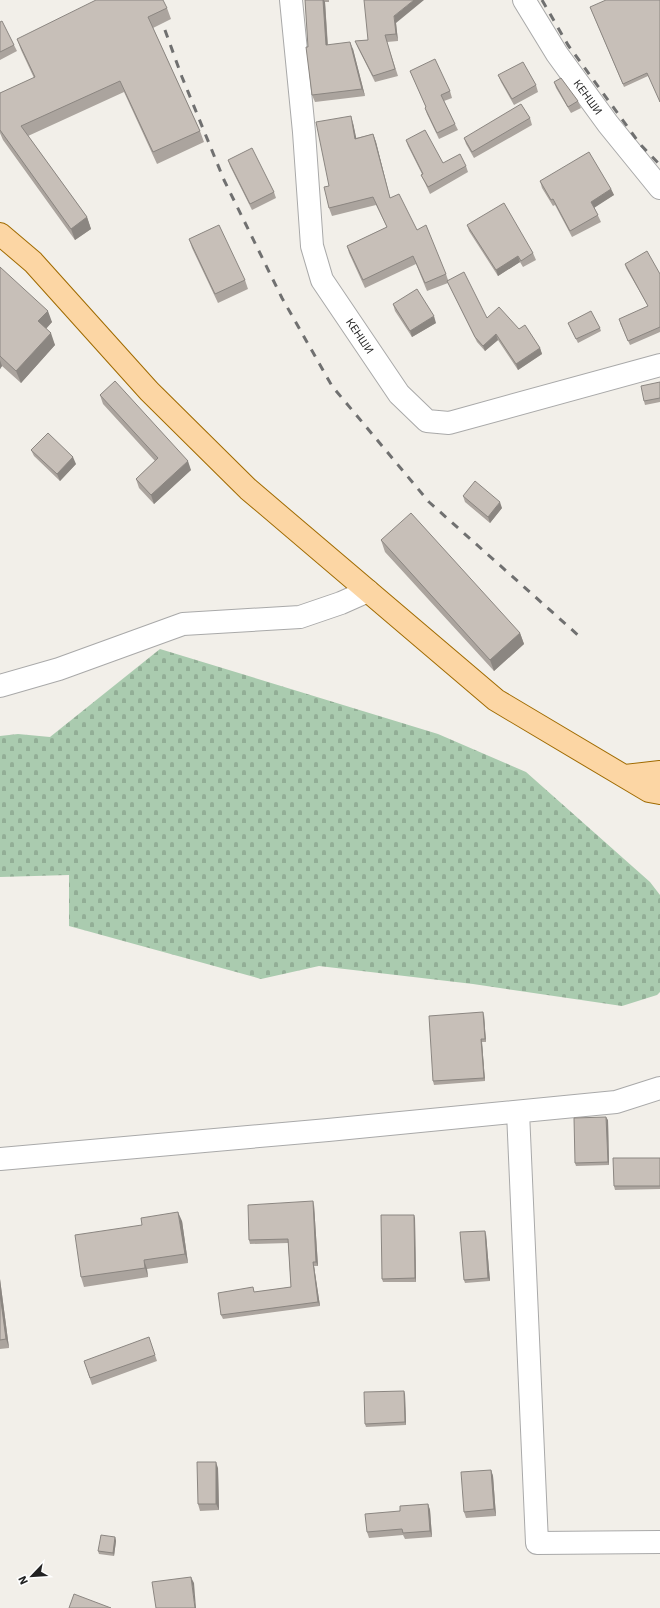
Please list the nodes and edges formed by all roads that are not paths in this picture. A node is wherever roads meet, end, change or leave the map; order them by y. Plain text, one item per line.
1 (291, 0) edge
2 (524, 0) edge
3 (660, 188) edge
4 (0, 234) edge
5 (660, 365) edge
6 (368, 591) junction
7 (0, 686) edge
8 (660, 772) edge
9 (625, 776) junction
10 (656, 794) edge
11 (660, 1088) edge
12 (518, 1112) junction
13 (0, 1159) edge
14 (660, 1542) edge

1 - 5 street, КЕНШИ
2 - 3 street, КЕНШИ
4 - 6 main road
6 - 7 street
6 - 9 main road
8 - 9 main road
9 - 10 main road
11 - 12 street
12 - 13 street
12 - 14 street

